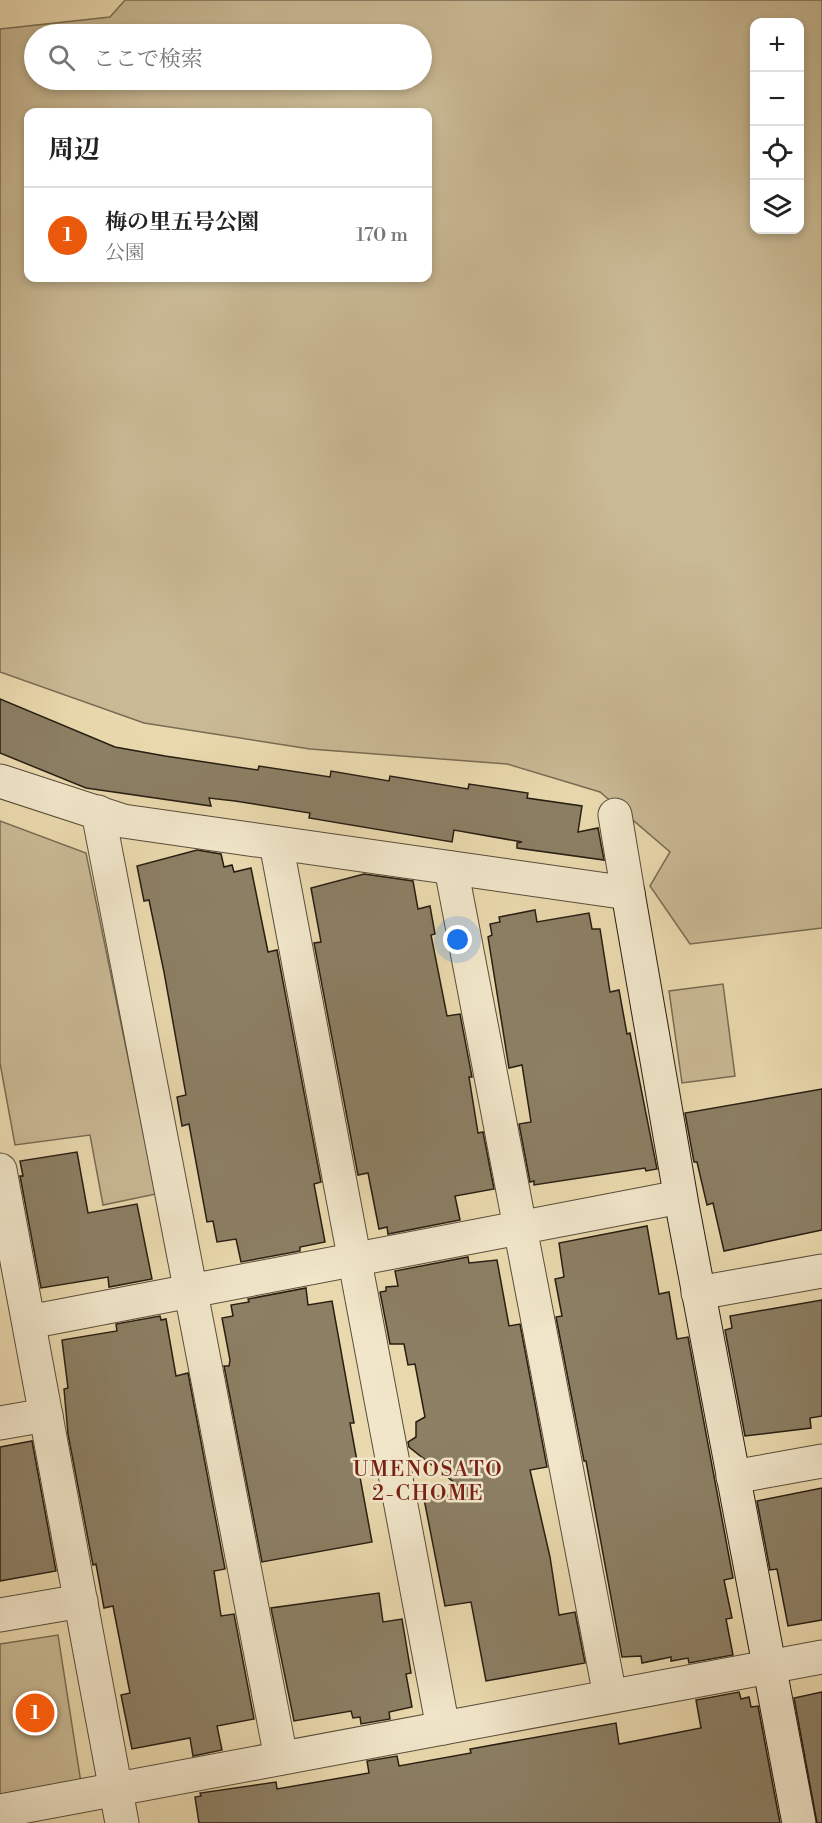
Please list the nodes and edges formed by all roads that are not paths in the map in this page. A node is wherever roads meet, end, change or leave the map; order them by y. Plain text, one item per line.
1 (0, 781) edge
2 (98, 813) junction
3 (615, 815) dead end
4 (276, 843) junction
5 (451, 868) junction
6 (628, 894) junction
7 (0, 1170) edge
8 (680, 1197) junction
9 (520, 1228) junction
10 (6, 1232) edge
11 (355, 1259) junction
12 (822, 1271) edge
13 (190, 1291) junction
14 (698, 1293) junction
15 (28, 1322) junction
16 (46, 1415) junction
17 (0, 1423) edge
18 (822, 1461) edge
19 (733, 1477) junction
20 (81, 1601) junction
21 (0, 1615) edge
22 (822, 1657) edge
23 (769, 1667) junction
24 (610, 1696) junction
25 (443, 1728) junction
26 (281, 1758) junction
27 (115, 1788) junction
28 (0, 1811) edge
29 (122, 1823) edge
30 (799, 1823) edge

1 - 2 street
2 - 4 street
2 - 13 street
3 - 6 street
4 - 5 street
4 - 11 street
5 - 6 street
5 - 9 street
6 - 8 street
7 - 10 street
8 - 9 street
8 - 14 street
9 - 11 street
9 - 24 street
10 - 15 street
11 - 13 street
11 - 25 street
12 - 14 street
13 - 15 street
13 - 26 street
14 - 19 street
15 - 16 street
16 - 17 street
16 - 20 street
18 - 19 street
19 - 23 street
20 - 21 street
20 - 27 street
22 - 23 street
23 - 24 street
23 - 30 street
24 - 25 street
25 - 26 street
26 - 27 street
27 - 28 street
27 - 29 street

